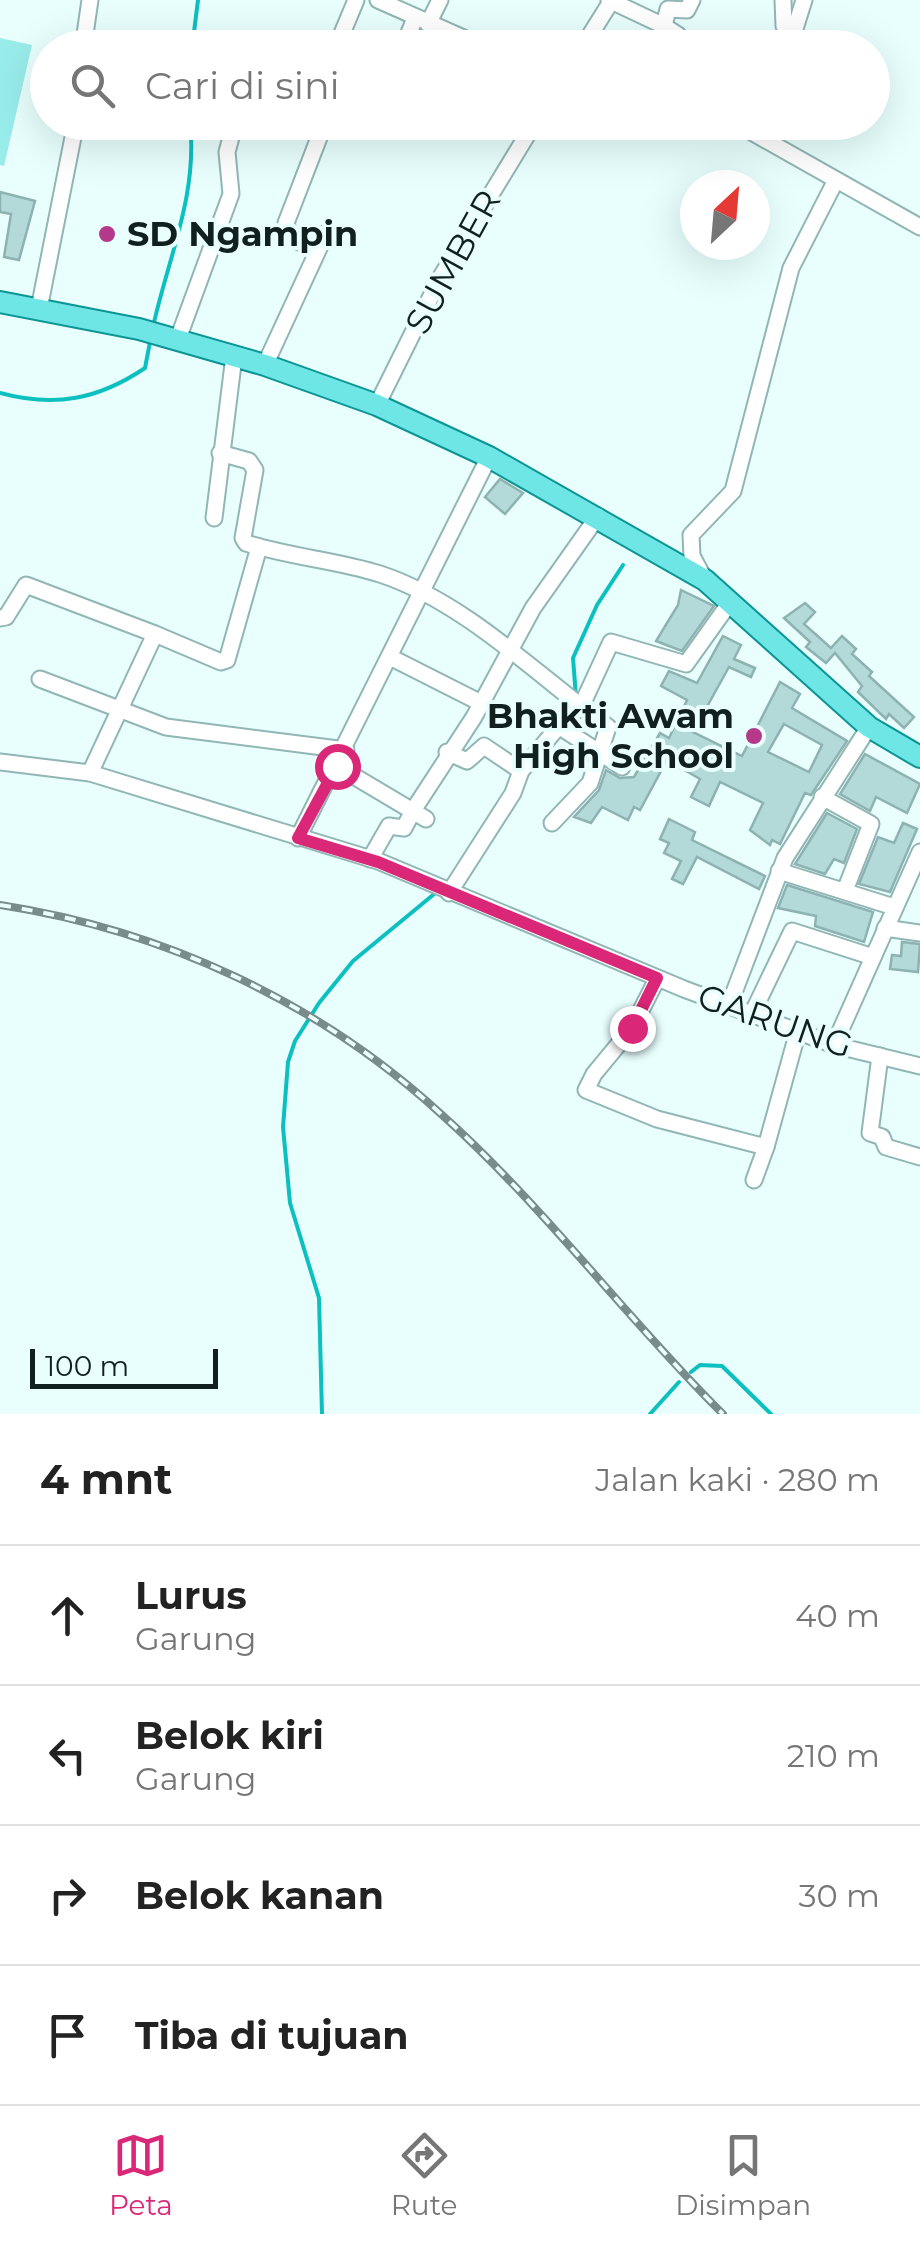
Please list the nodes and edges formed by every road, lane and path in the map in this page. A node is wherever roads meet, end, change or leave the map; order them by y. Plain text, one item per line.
1 (90, 0) edge
2 (356, 0) edge
3 (378, 0) edge
4 (440, 0) edge
5 (611, 0) edge
6 (692, 0) edge
7 (783, 0) edge
8 (804, 0) edge
9 (422, 21) junction
10 (664, 26) junction
11 (86, 30) edge
12 (344, 30) edge
13 (416, 30) edge
14 (443, 30) edge
15 (593, 30) edge
16 (670, 30) edge
17 (786, 30) edge
18 (795, 30) edge
19 (72, 140) edge
20 (230, 140) edge
21 (318, 140) edge
22 (524, 140) edge
23 (772, 140) edge
24 (836, 180) junction
25 (920, 227) edge
26 (326, 232) dead end
27 (317, 251) junction
28 (0, 302) edge
29 (39, 309) junction
30 (170, 337) junction
31 (234, 356) junction
32 (265, 365) junction
33 (377, 405) junction
34 (220, 453) junction
35 (489, 458) junction
36 (598, 516) junction
37 (214, 518) dead end
38 (258, 547) junction
39 (705, 580) junction
40 (422, 592) junction
41 (730, 601) junction
42 (0, 618) edge
43 (155, 634) junction
44 (510, 649) junction
45 (390, 658) junction
46 (40, 679) dead end
47 (574, 702) junction
48 (481, 703) junction
49 (120, 712) junction
50 (560, 727) junction
51 (869, 728) junction
52 (346, 750) junction
53 (447, 752) junction
54 (600, 754) junction
55 (920, 757) edge
56 (0, 762) edge
57 (337, 766) junction
58 (622, 767) dead end
59 (518, 769) junction
60 (90, 773) junction
61 (822, 797) junction
62 (418, 813) junction
63 (552, 823) dead end
64 (298, 838) junction
65 (920, 852) edge
66 (370, 859) junction
67 (779, 870) junction
68 (846, 888) junction
69 (448, 894) junction
70 (894, 907) junction
71 (762, 921) junction
72 (885, 928) junction
73 (792, 931) junction
74 (920, 933) edge
75 (872, 957) junction
76 (657, 978) junction
77 (730, 1003) junction
78 (752, 1014) junction
79 (798, 1031) junction
80 (834, 1046) junction
81 (880, 1056) junction
82 (920, 1066) edge
83 (766, 1147) junction
84 (920, 1157) edge
85 (754, 1180) dead end

1 - 11 street
2 - 12 street
3 - 9 street
4 - 9 street
5 - 10 street
5 - 15 street
6 - 10 street
7 - 17 street
8 - 18 street
9 - 13 street
9 - 14 street
10 - 16 street
19 - 29 street
20 - 30 street
21 - 27 street
22 - 33 street, SUMBER
23 - 24 street
24 - 25 street
24 - 39 street
26 - 27 street
27 - 32 street
28 - 29 main road
29 - 30 main road
30 - 31 main road
31 - 32 main road
31 - 34 street
32 - 33 main road
33 - 35 main road
34 - 37 street
34 - 38 street
35 - 36 main road
35 - 40 street
36 - 39 main road
36 - 44 street
38 - 40 street
38 - 43 street
39 - 41 main road
40 - 44 street
40 - 45 street
41 - 47 street
41 - 51 main road
42 - 43 street
43 - 49 street
44 - 47 street
44 - 48 street
45 - 48 street
45 - 52 street
46 - 49 street
47 - 50 street
47 - 54 street
48 - 53 street
49 - 52 street
49 - 60 street
50 - 54 street
50 - 59 street
51 - 55 main road
51 - 61 street
52 - 57 street
53 - 59 street
53 - 62 street
54 - 58 street
54 - 63 street
56 - 60 street, GARUNG
57 - 62 street
57 - 64 street
59 - 69 street
60 - 64 street, GARUNG
61 - 67 street
61 - 68 street
62 - 66 street
64 - 66 street, GARUNG
65 - 70 street
66 - 69 street, GARUNG
67 - 68 street
67 - 71 street
68 - 70 street
69 - 76 street, GARUNG
70 - 72 street
71 - 73 street
71 - 77 street
72 - 74 street
72 - 75 street
73 - 75 street
73 - 78 street
75 - 80 street
76 - 77 street, GARUNG
76 - 83 street
77 - 78 street, GARUNG
78 - 79 street, GARUNG
79 - 80 street, GARUNG
79 - 83 street
80 - 81 street, GARUNG
81 - 82 street, GARUNG
81 - 84 street
83 - 85 street

